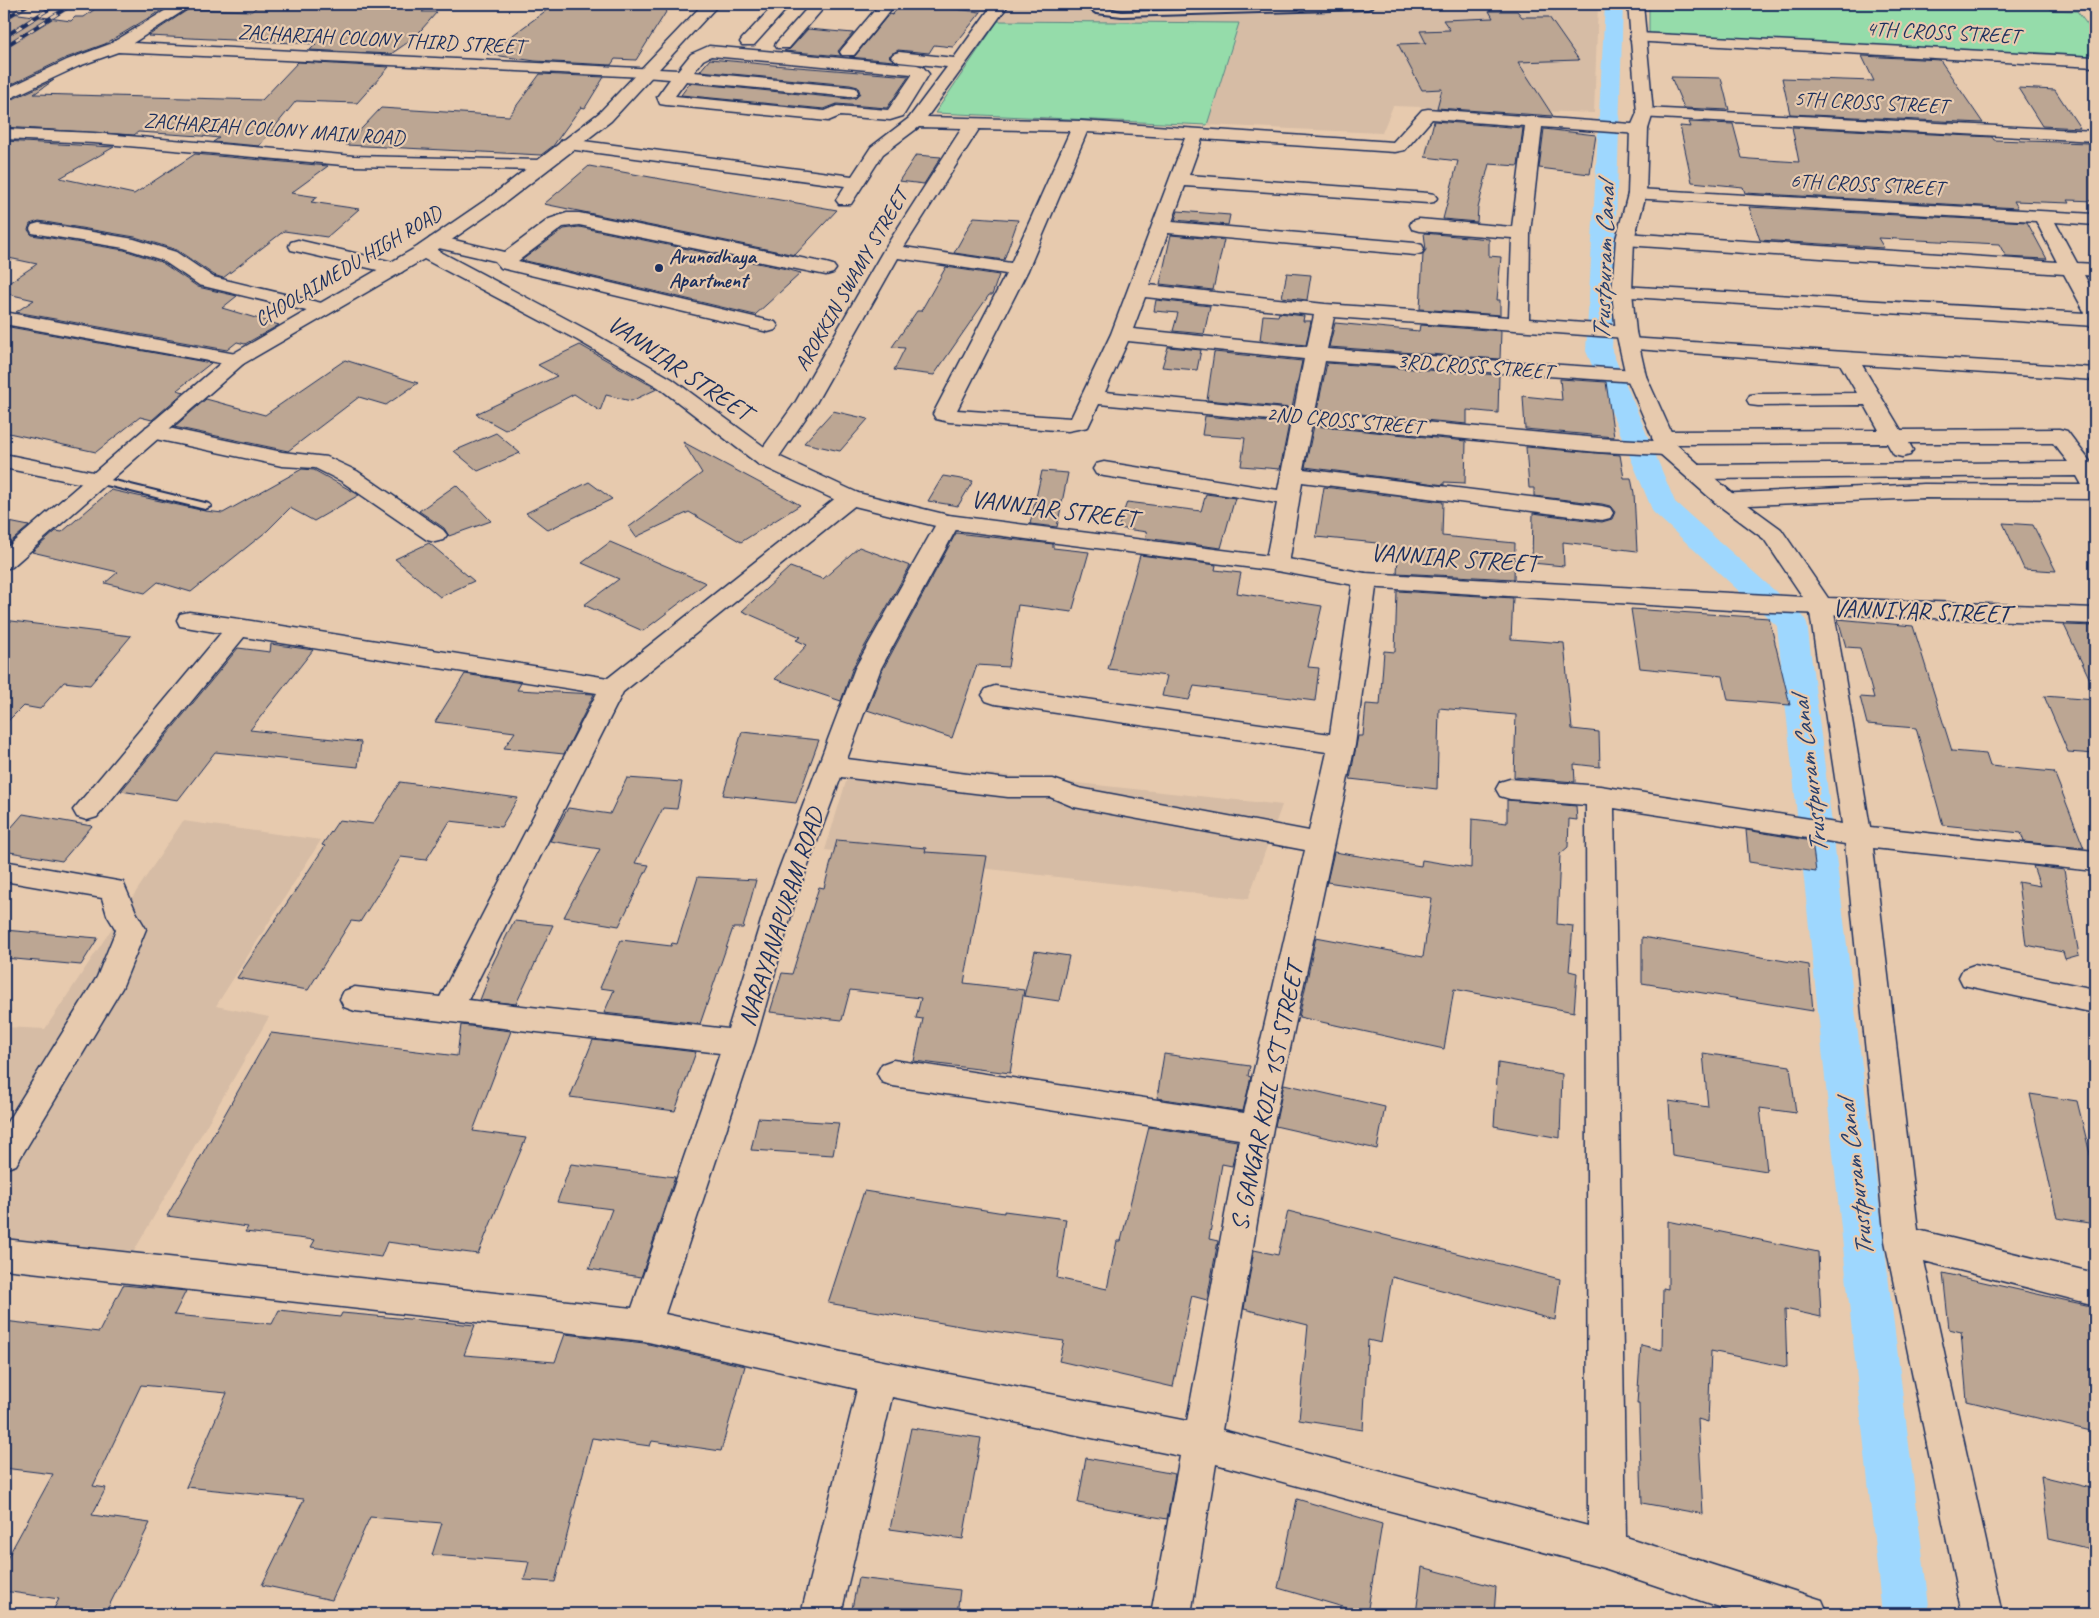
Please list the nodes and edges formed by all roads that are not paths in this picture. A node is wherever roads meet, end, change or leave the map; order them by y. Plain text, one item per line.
1 (186, 4) edge
2 (711, 4) edge
3 (783, 4) edge
4 (819, 4) edge
5 (1002, 4) edge
6 (1087, 4) edge
7 (1367, 4) edge
8 (1636, 4) edge
9 (885, 7) dead end
10 (684, 35) junction
11 (1638, 38) junction
12 (748, 42) junction
13 (783, 45) junction
14 (116, 47) junction
15 (848, 52) junction
16 (2095, 62) edge
17 (957, 63) junction
18 (868, 66) junction
19 (644, 72) junction
20 (681, 76) junction
21 (850, 92) junction
22 (907, 95) junction
23 (4, 96) edge
24 (932, 98) junction
25 (837, 110) junction
26 (1534, 121) junction
27 (1642, 121) junction
28 (915, 122) junction
29 (974, 123) junction
30 (1081, 126) junction
31 (1196, 133) junction
32 (4, 134) edge
33 (2095, 136) edge
34 (568, 144) junction
35 (541, 165) junction
36 (1180, 180) junction
37 (856, 182) junction
38 (1637, 194) junction
39 (1428, 198) dead end
40 (845, 200) dead end
41 (2042, 216) junction
42 (2095, 218) edge
43 (1419, 225) dead end
44 (1161, 227) junction
45 (39, 229) dead end
46 (1521, 233) junction
47 (1625, 239) junction
48 (298, 246) dead end
49 (431, 246) junction
50 (1415, 249) dead end
51 (892, 251) junction
52 (507, 258) junction
53 (395, 268) junction
54 (826, 269) dead end
55 (2072, 269) junction
56 (1018, 270) junction
57 (2095, 270) edge
58 (1136, 290) junction
59 (1622, 292) junction
60 (323, 310) junction
61 (1325, 310) junction
62 (2095, 313) edge
63 (4, 318) edge
64 (2095, 320) edge
65 (1519, 322) junction
66 (768, 326) dead end
67 (1121, 334) junction
68 (1628, 338) junction
69 (1314, 354) junction
70 (1847, 358) junction
71 (236, 360) junction
72 (2095, 374) edge
73 (1636, 376) junction
74 (1092, 397) junction
75 (1872, 399) junction
76 (1758, 400) dead end
77 (1304, 416) junction
78 (154, 432) junction
79 (1894, 437) junction
80 (1665, 443) junction
81 (766, 459) junction
82 (4, 461) edge
83 (1104, 470) dead end
84 (1914, 470) junction
85 (1695, 472) junction
86 (1291, 474) junction
87 (2090, 479) edge
88 (98, 480) junction
89 (1924, 491) junction
90 (2095, 492) edge
91 (850, 498) junction
92 (1289, 498) junction
93 (1725, 499) junction
94 (205, 506) dead end
95 (1602, 513) dead end
96 (948, 522) junction
97 (435, 535) dead end
98 (4, 562) edge
99 (1277, 564) junction
100 (1365, 580) junction
101 (1746, 603) joint
102 (1820, 606) junction
103 (2095, 616) edge
104 (189, 620) dead end
105 (239, 627) junction
106 (613, 688) junction
107 (995, 695) dead end
108 (1342, 745) junction
109 (831, 766) junction
110 (1510, 789) dead end
111 (1600, 796) junction
112 (87, 810) dead end
113 (1858, 836) junction
114 (1320, 844) junction
115 (2095, 861) edge
116 (4, 871) edge
117 (1974, 977) dead end
118 (355, 999) dead end
119 (2095, 1001) edge
120 (448, 1010) junction
121 (739, 1044) junction
122 (893, 1073) dead end
123 (1257, 1128) junction
124 (4, 1155) edge
125 (1902, 1241) junction
126 (4, 1254) edge
127 (2095, 1289) edge
128 (644, 1325) junction
129 (878, 1377) junction
130 (1201, 1442) junction
131 (1606, 1550) junction
132 (1791, 1610) edge
133 (821, 1614) edge
134 (1171, 1614) edge
135 (1982, 1614) edge

1 - 14 street
2 - 10 street, CHOOLAIMEDU HIGH ROAD
3 - 12 street
4 - 13 street
5 - 17 street
6 - 7 lane
8 - 11 street
9 - 15 street
10 - 12 street
10 - 19 street, CHOOLAIMEDU HIGH ROAD
11 - 16 street, 4TH CROSS STREET
11 - 27 street
12 - 13 street
13 - 15 street
14 - 19 street, ZACHARIAH COLONY THIRD STREET
14 - 23 street
15 - 17 street
17 - 24 street
18 - 20 street
18 - 21 street
18 - 22 street
19 - 20 street, ZACHARIAH COLONY THIRD STREET
19 - 34 street, CHOOLAIMEDU HIGH ROAD
20 - 21 street, ZACHARIAH COLONY THIRD STREET
20 - 25 street
21 - 25 street
22 - 24 street
22 - 25 street
24 - 28 street
26 - 27 street, 5TH CROSS STREET
26 - 31 street, 5TH CROSS STREET
26 - 46 street
27 - 33 street, 5TH CROSS STREET
27 - 38 street
28 - 29 street
28 - 37 street
29 - 30 street
29 - 51 street, AROKKIN SWAMY STREET
30 - 31 street
30 - 56 street
31 - 36 street
32 - 35 street, ZACHARIAH COLONY MAIN ROAD
34 - 35 street, CHOOLAIMEDU HIGH ROAD
34 - 37 street
35 - 49 street, CHOOLAIMEDU HIGH ROAD
36 - 39 street
36 - 44 street
37 - 40 street
38 - 41 street, 6TH CROSS STREET
38 - 47 street
41 - 42 street, 6TH CROSS STREET
41 - 55 street
43 - 46 street
44 - 50 street
44 - 58 street
45 - 60 street
46 - 65 street
47 - 55 street
47 - 59 street
48 - 53 street
49 - 52 street
49 - 53 street, CHOOLAIMEDU HIGH ROAD
49 - 81 street, VANNIAR STREET
51 - 56 street
51 - 81 street, AROKKIN SWAMY STREET
52 - 54 street
52 - 66 street
53 - 60 street, CHOOLAIMEDU HIGH ROAD
55 - 57 street
55 - 62 street
56 - 74 street
58 - 61 street
58 - 67 street
59 - 64 street
59 - 68 street
60 - 71 street, CHOOLAIMEDU HIGH ROAD
61 - 65 street
61 - 69 street
63 - 71 street
65 - 68 street
67 - 69 street, 3RD CROSS STREET
67 - 74 street
68 - 70 street
68 - 73 street
69 - 73 street, 3RD CROSS STREET
69 - 77 street
70 - 72 street
70 - 75 street
71 - 78 street, CHOOLAIMEDU HIGH ROAD
73 - 80 street
74 - 77 street, 2ND CROSS STREET
75 - 76 street
75 - 79 street
77 - 80 street, 2ND CROSS STREET
77 - 86 street
78 - 88 street, CHOOLAIMEDU HIGH ROAD
78 - 97 street
79 - 80 street, 2ND CROSS STREET
79 - 84 street
79 - 87 street, 2ND CROSS STREET
80 - 85 street
81 - 91 street, VANNIAR STREET
82 - 88 street
83 - 92 street
84 - 85 street
84 - 87 street
84 - 89 street
85 - 93 street
86 - 92 street
86 - 95 street
88 - 94 lane
88 - 98 street, CHOOLAIMEDU HIGH ROAD
89 - 90 street
89 - 93 street
91 - 96 street, VANNIAR STREET
91 - 106 street
92 - 99 street
93 - 102 street
96 - 99 street, VANNIAR STREET
96 - 109 street, NARAYANAPURAM ROAD
99 - 100 street, VANNIAR STREET
100 - 101 street, VANNIAR STREET
100 - 108 street, S. GANGAR KOIL 1ST STREET
101 - 102 street, VANNIYAR STREET
102 - 103 street, VANNIYAR STREET
102 - 113 street
104 - 105 street
105 - 106 street
105 - 112 street
106 - 120 street
107 - 108 street
108 - 114 street, S. GANGAR KOIL 1ST STREET
109 - 114 street
109 - 121 street, NARAYANAPURAM ROAD
110 - 111 street
111 - 113 street
111 - 131 street
113 - 115 street
113 - 125 street
114 - 123 street, S. GANGAR KOIL 1ST STREET
116 - 124 street
117 - 119 street
118 - 120 street
120 - 121 street
121 - 128 street, NARAYANAPURAM ROAD
122 - 123 street
123 - 130 street, S. GANGAR KOIL 1ST STREET
125 - 127 street
125 - 135 street
126 - 128 street
128 - 129 street
129 - 130 street
129 - 133 street
130 - 131 street
130 - 134 street, S. GANGAR KOIL 1ST STREET
131 - 132 street

